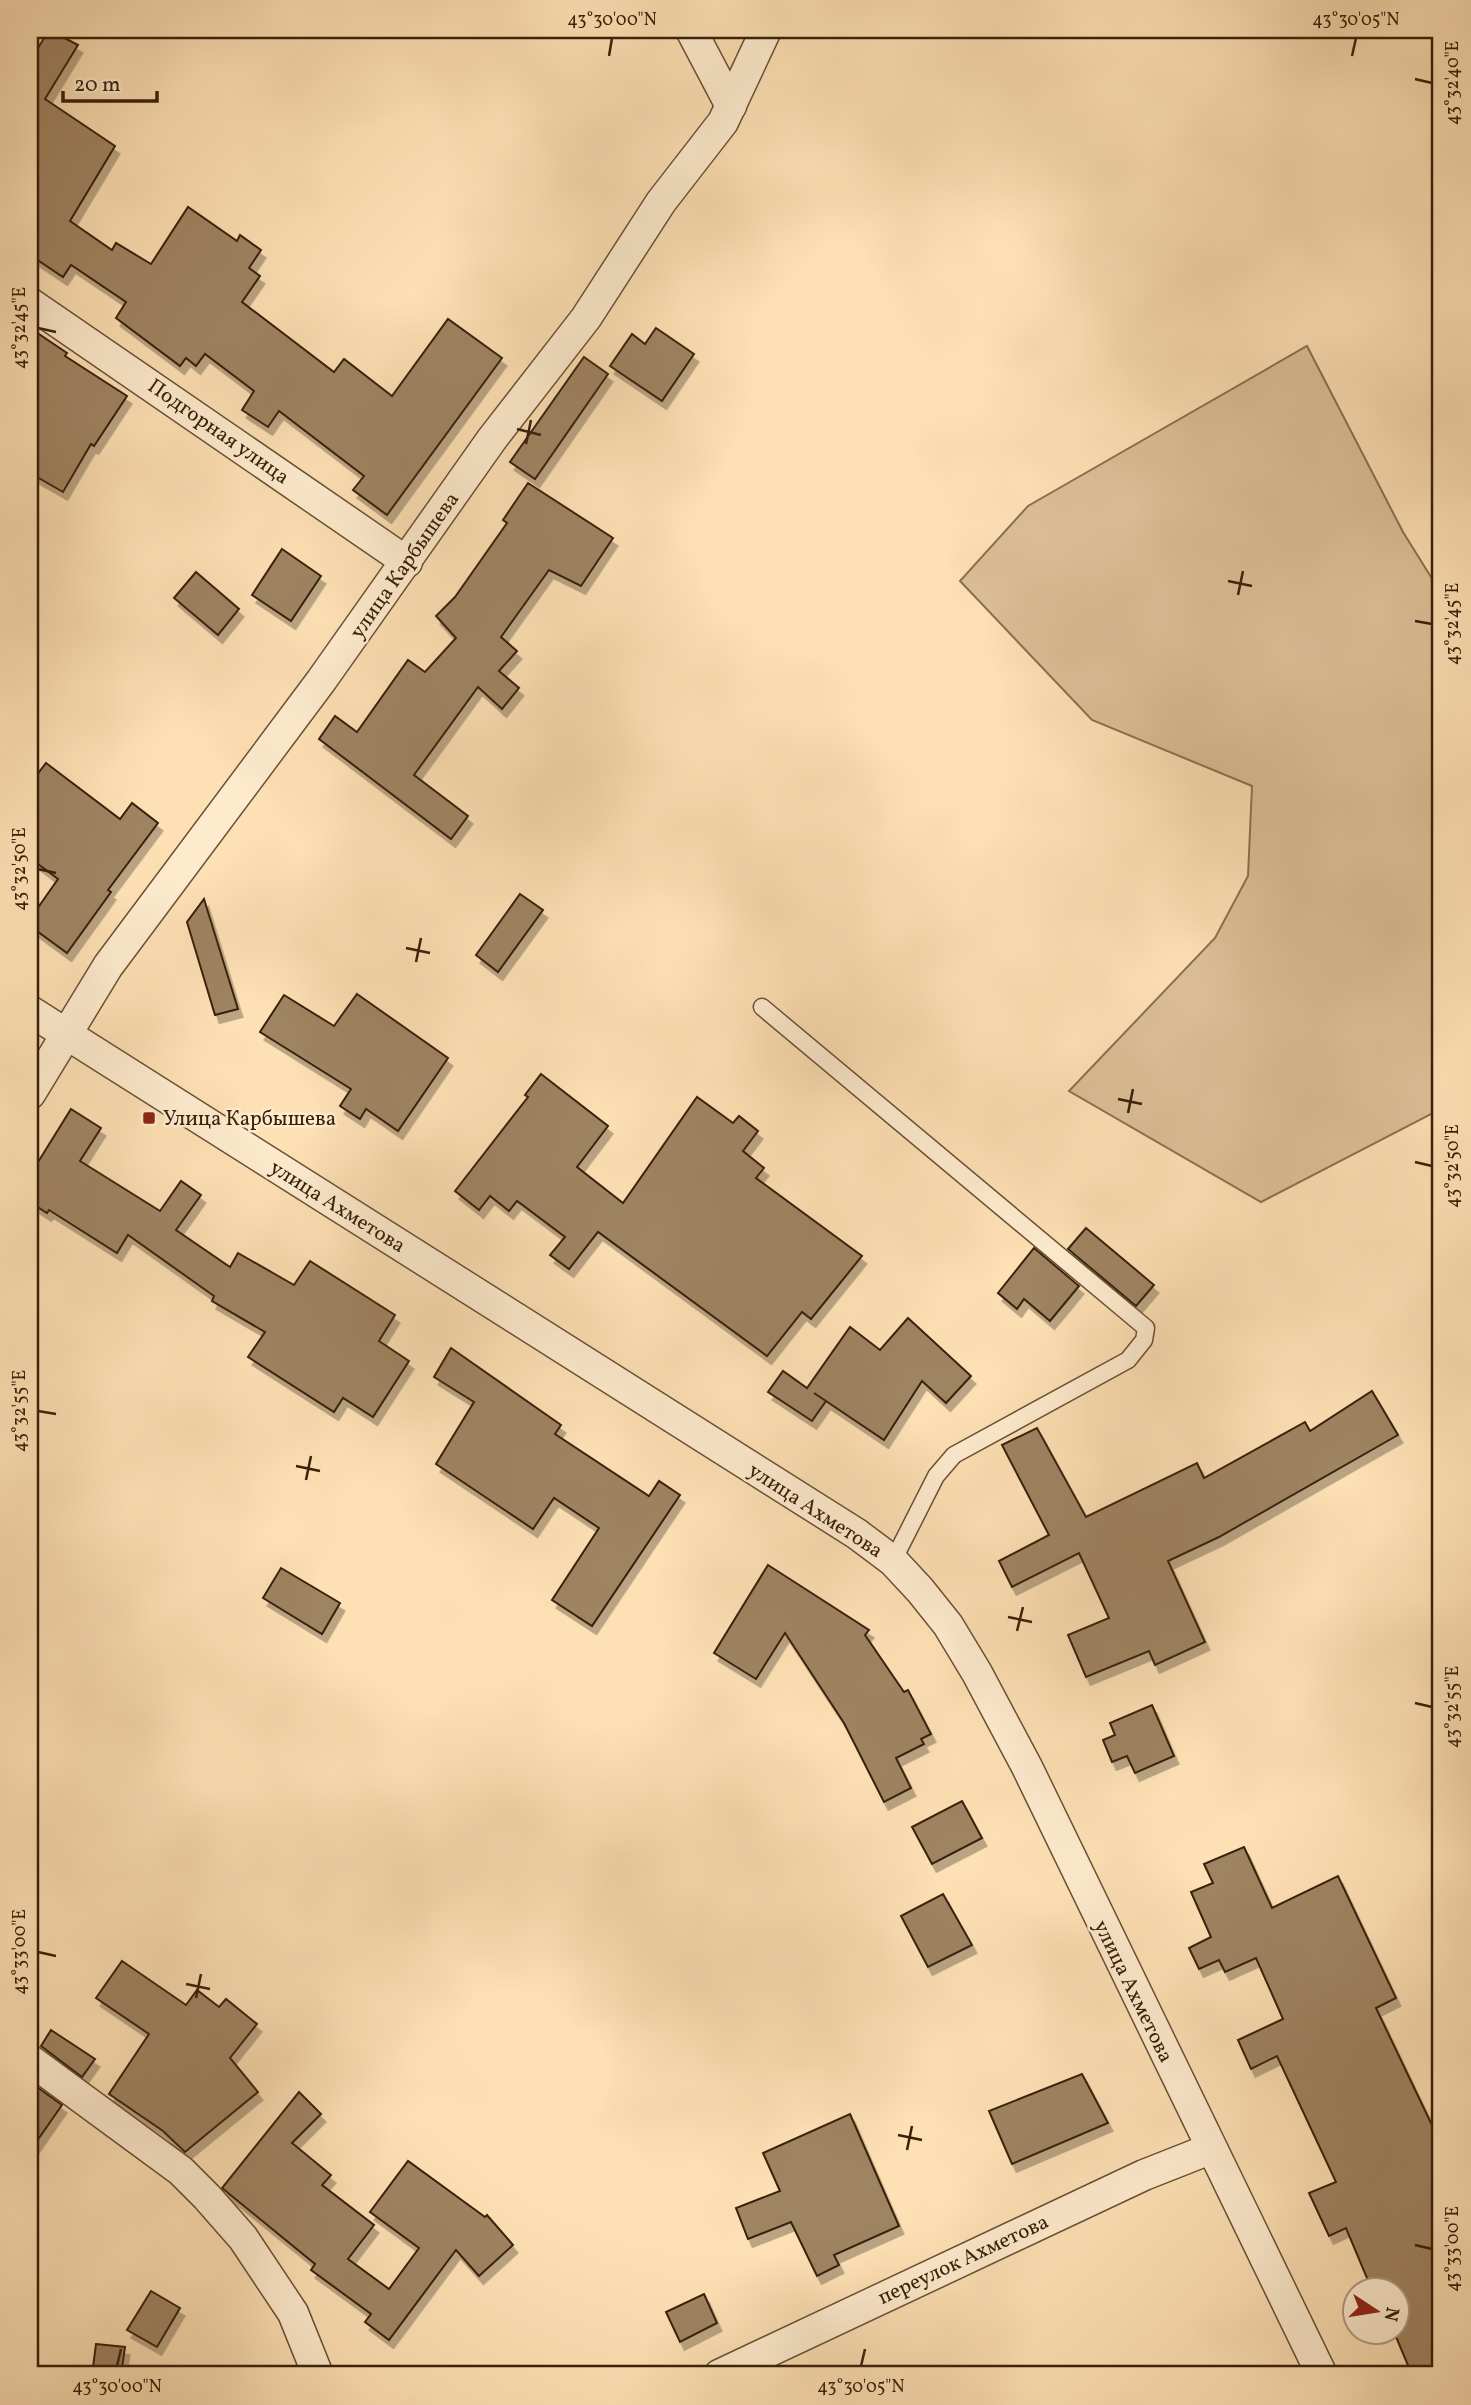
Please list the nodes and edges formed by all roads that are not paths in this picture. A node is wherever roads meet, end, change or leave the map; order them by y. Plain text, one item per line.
1 (691, 30) edge
2 (766, 30) edge
3 (731, 106) junction
4 (30, 303) edge
5 (407, 562) junction
6 (762, 1007) dead end
7 (30, 1011) edge
8 (65, 1034) junction
9 (30, 1094) edge
10 (893, 1561) junction
11 (30, 2060) edge
12 (1210, 2149) junction
13 (318, 2375) edge
14 (719, 2375) edge
15 (1322, 2375) edge

1 - 3 street
2 - 3 street, улица Карбышева
3 - 5 street, улица Карбышева
4 - 5 street, Подгорная улица
5 - 8 street, улица Карбышева
6 - 10 lane
7 - 8 street, улица Ахметова
8 - 9 street, улица Карбышева
8 - 10 street, улица Ахметова
10 - 12 street, улица Ахметова
11 - 13 street
12 - 14 street, переулок Ахметова
12 - 15 street, улица Ахметова

